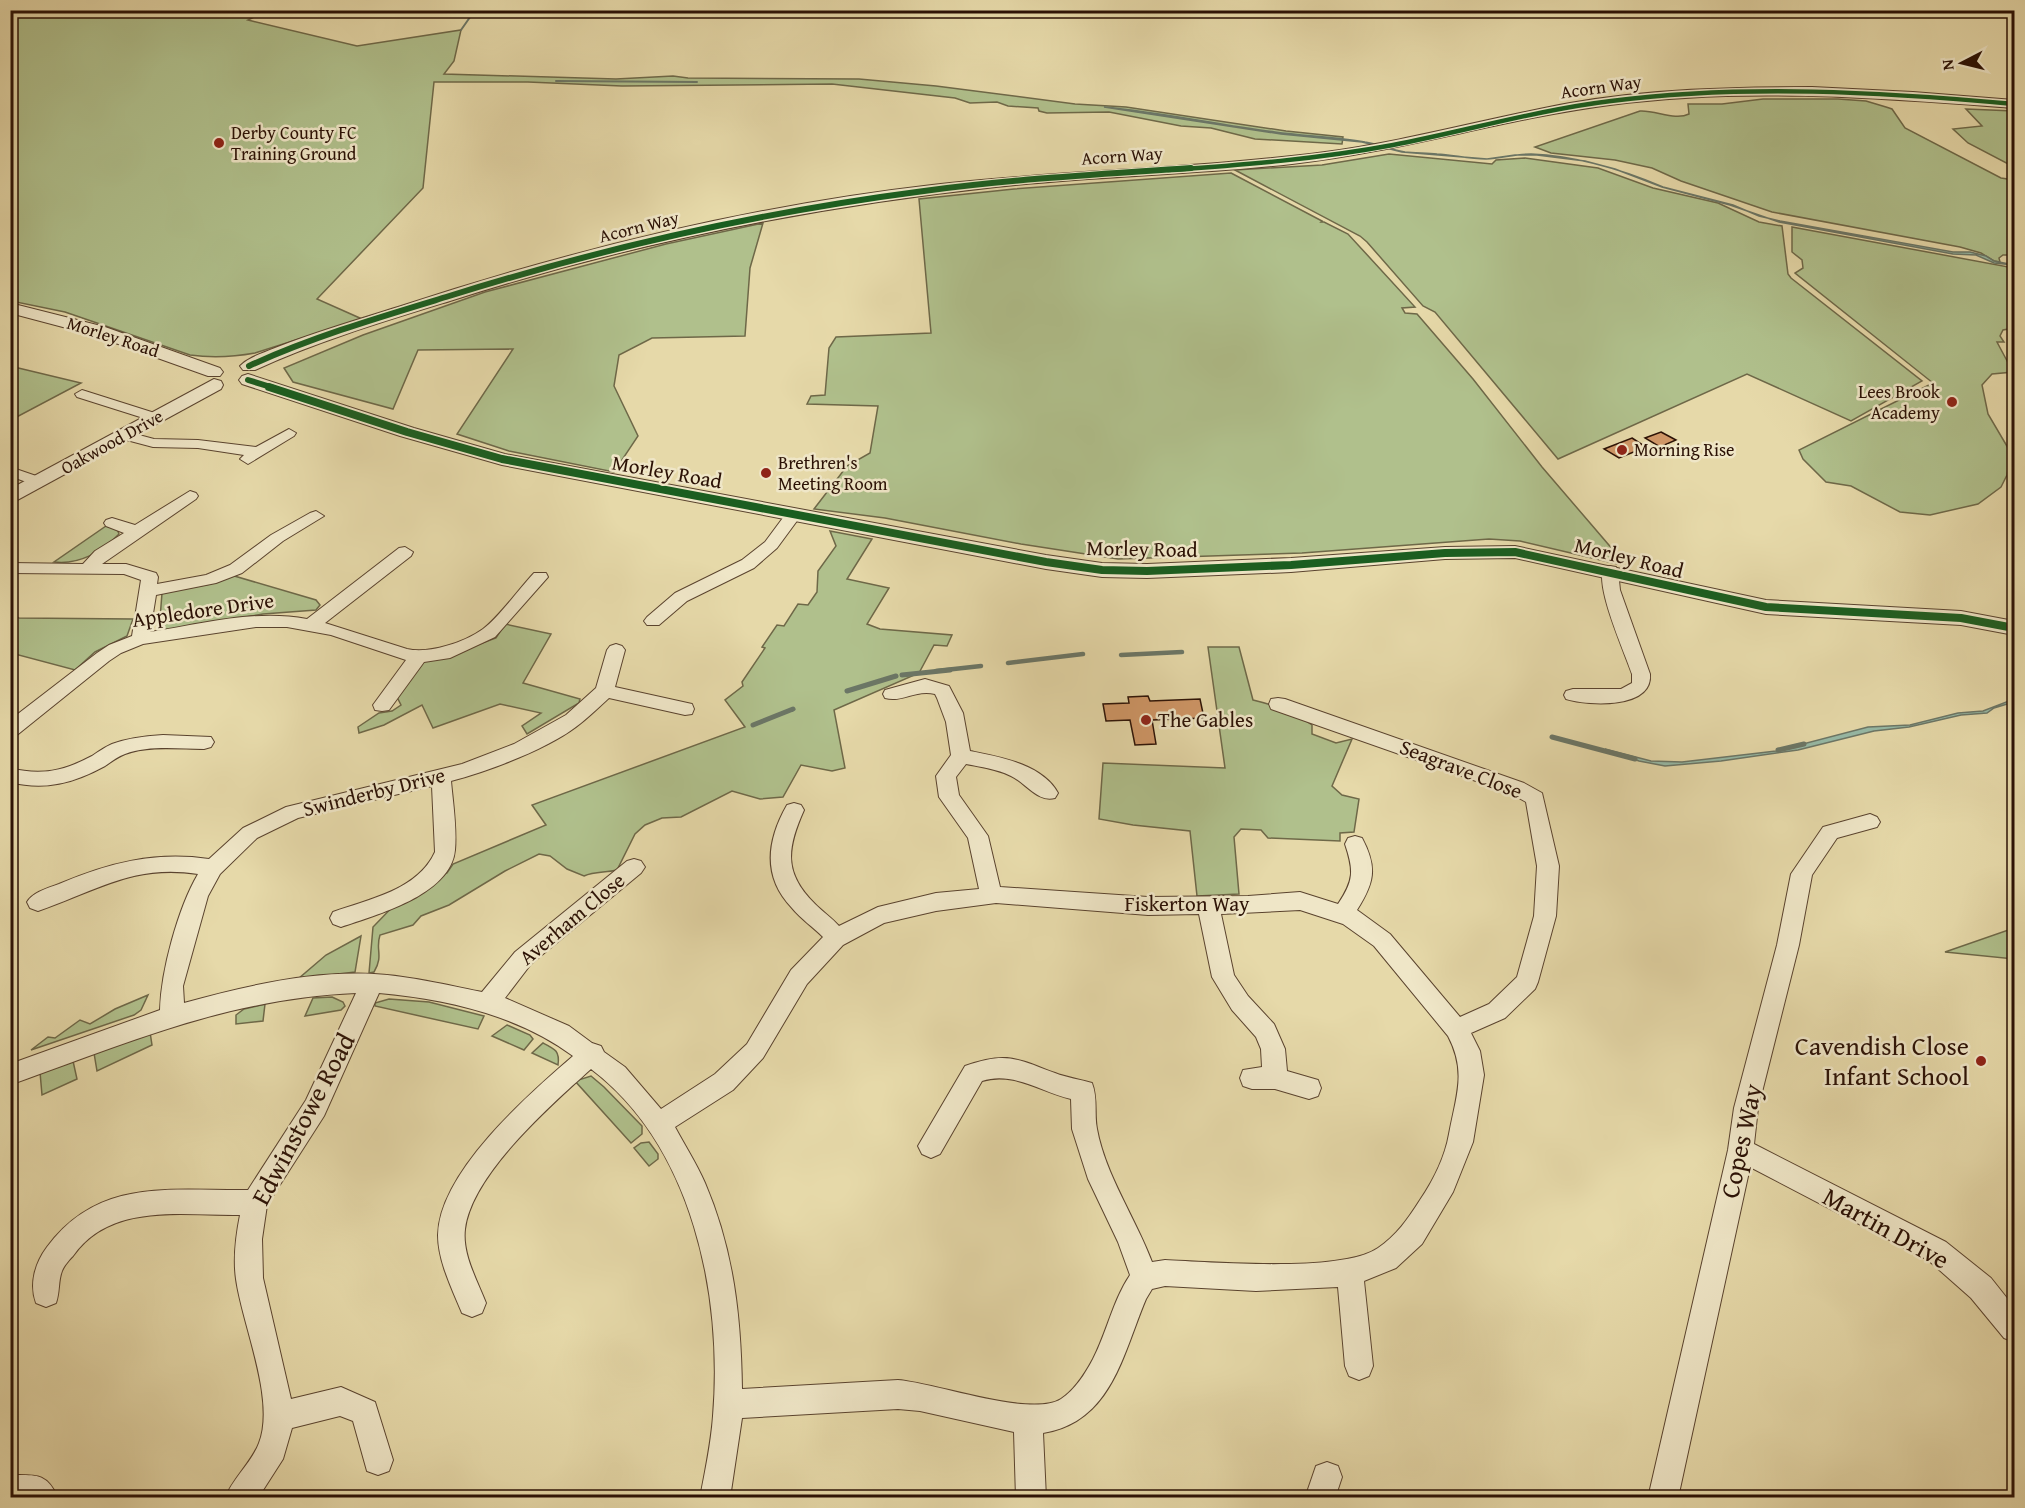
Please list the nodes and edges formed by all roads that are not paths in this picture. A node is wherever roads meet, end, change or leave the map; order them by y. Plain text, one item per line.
1 (2014, 104) edge
2 (10, 308) edge
3 (248, 373) junction
4 (214, 379) junction
5 (82, 394) dead end
6 (156, 418) junction
7 (289, 433) dead end
8 (124, 435) junction
9 (259, 452) junction
10 (242, 463) dead end
11 (10, 471) edge
12 (40, 482) junction
13 (190, 496) dead end
14 (10, 498) edge
15 (794, 514) junction
16 (316, 516) dead end
17 (112, 523) dead end
18 (135, 531) junction
19 (405, 552) dead end
20 (10, 568) edge
21 (88, 568) junction
22 (1610, 571) junction
23 (540, 577) dead end
24 (149, 591) junction
25 (653, 621) dead end
26 (311, 625) junction
27 (2014, 628) edge
28 (140, 639) junction
29 (616, 650) dead end
30 (418, 657) junction
31 (606, 691) junction
32 (892, 694) dead end
33 (1573, 695) dead end
34 (1278, 704) dead end
35 (382, 705) dead end
36 (685, 709) dead end
37 (10, 730) edge
38 (204, 742) dead end
39 (961, 756) junction
40 (10, 775) edge
41 (441, 776) junction
42 (1048, 793) dead end
43 (794, 810) dead end
44 (1870, 822) dead end
45 (1355, 844) dead end
46 (634, 867) dead end
47 (213, 868) junction
48 (991, 896) junction
49 (38, 902) dead end
50 (1208, 905) junction
51 (1343, 915) junction
52 (341, 918) dead end
53 (835, 939) junction
54 (372, 983) junction
55 (489, 1001) junction
56 (172, 1015) junction
57 (1456, 1029) junction
58 (592, 1053) junction
59 (10, 1075) edge
60 (1309, 1088) dead end
61 (660, 1123) junction
62 (931, 1146) dead end
63 (1741, 1150) junction
64 (255, 1202) junction
65 (1350, 1273) junction
66 (1144, 1277) junction
67 (46, 1293) dead end
68 (472, 1303) dead end
69 (2014, 1328) edge
70 (1359, 1366) dead end
71 (728, 1405) junction
72 (279, 1416) junction
73 (1028, 1418) junction
74 (378, 1460) dead end
75 (10, 1490) edge
76 (42, 1497) edge
77 (240, 1497) edge
78 (715, 1497) edge
79 (1031, 1497) edge
80 (1663, 1497) edge

1 - 3 street, Acorn Way
2 - 4 street, Morley Road
3 - 4 street, Acorn Way
3 - 15 street, Morley Road
4 - 6 street, Oakwood Drive
5 - 6 street
6 - 8 street, Oakwood Drive
7 - 9 street
8 - 9 street
8 - 12 street, Oakwood Drive
9 - 10 street
11 - 12 street
12 - 14 street, Oakwood Drive
13 - 18 street
15 - 22 street, Morley Road
15 - 25 street
16 - 24 street
17 - 18 street
18 - 21 street
19 - 26 street
20 - 21 street
21 - 24 street
22 - 27 street, Morley Road
22 - 33 street
23 - 30 street, Appledore Drive
24 - 28 street
26 - 28 street, Appledore Drive
26 - 30 street, Appledore Drive
28 - 37 street, Appledore Drive
29 - 31 street
30 - 35 street
31 - 36 street
31 - 41 street, Swinderby Drive
32 - 39 street
34 - 57 street, Seagrave Close
38 - 40 street
39 - 42 street
39 - 48 street
41 - 47 street, Swinderby Drive
41 - 52 street
43 - 53 street
44 - 63 street, Copes Way
45 - 51 street
46 - 55 street, Averham Close
47 - 49 street
47 - 56 street, Swinderby Drive
48 - 50 street, Fiskerton Way
48 - 53 street, Fiskerton Way
50 - 51 street, Fiskerton Way
50 - 60 street
51 - 57 street, Fiskerton Way
53 - 61 street, Fiskerton Way
54 - 55 street
54 - 56 street
54 - 64 street, Edwinstowe Road
55 - 58 street
56 - 59 street
57 - 65 street, Fiskerton Way
58 - 61 street
58 - 68 street
61 - 71 street
62 - 66 street
63 - 69 street, Martin Drive
63 - 80 street, Copes Way
64 - 67 street
64 - 72 street, Edwinstowe Road
65 - 66 street, Fiskerton Way
65 - 70 street
66 - 73 street
71 - 73 street
71 - 78 street
72 - 74 street
72 - 77 street, Edwinstowe Road
73 - 79 street
75 - 76 street

